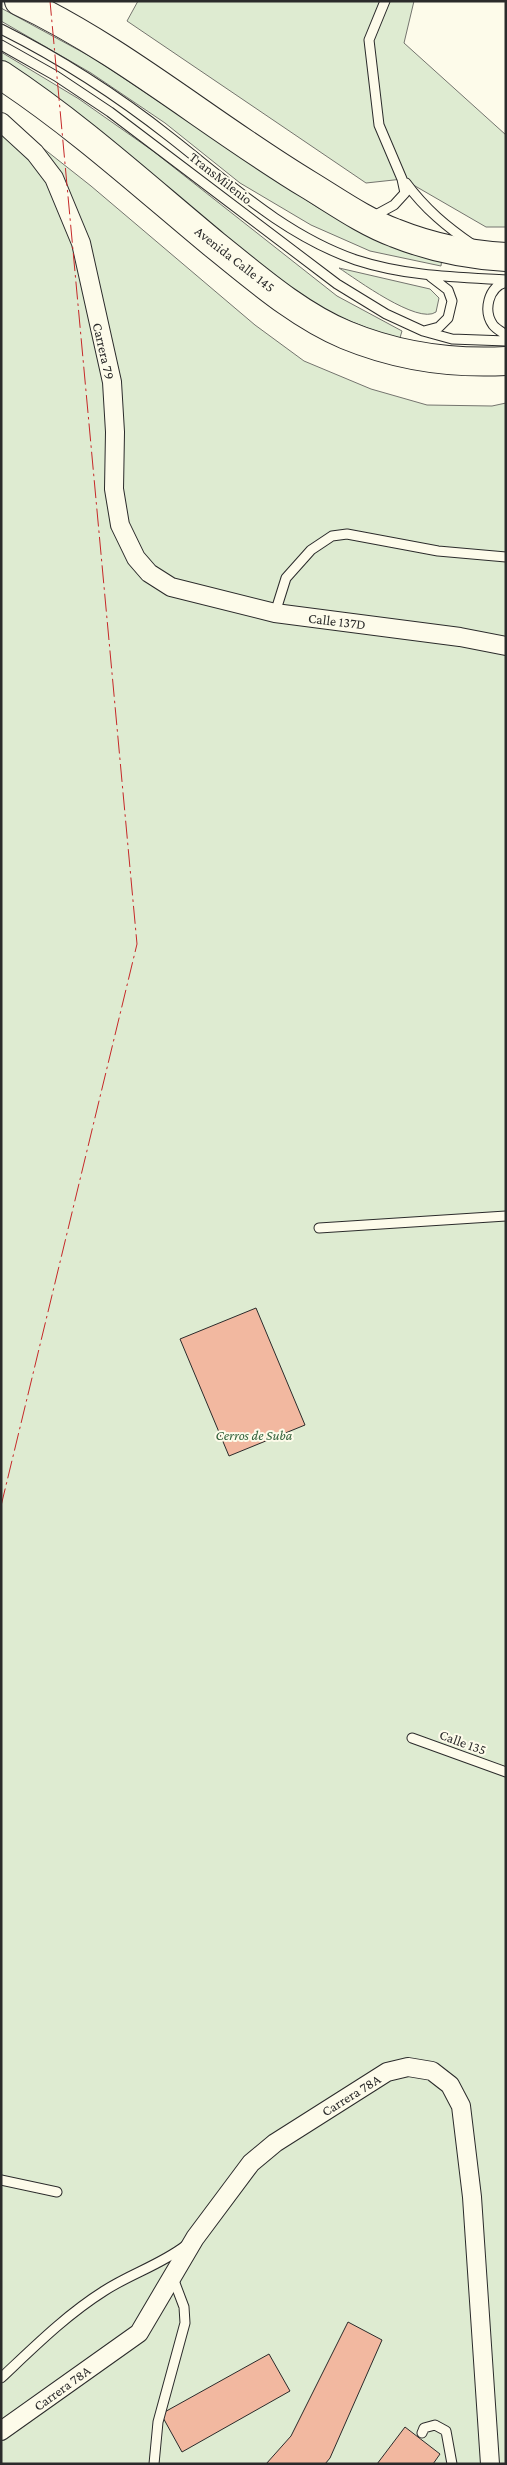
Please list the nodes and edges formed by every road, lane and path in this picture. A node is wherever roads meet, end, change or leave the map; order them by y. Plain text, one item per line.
1 (19, 1) edge
2 (385, 1) edge
3 (1, 29) edge
4 (1, 45) edge
5 (1, 75) edge
6 (1, 122) edge
7 (402, 179) junction
8 (367, 220) junction
9 (498, 257) edge
10 (428, 276) junction
11 (506, 281) edge
12 (424, 331) junction
13 (506, 335) edge
14 (506, 341) edge
15 (506, 361) edge
16 (506, 557) edge
17 (171, 587) joint
18 (274, 613) junction
19 (506, 646) edge
20 (506, 1216) edge
21 (319, 1228) dead end
22 (412, 1738) dead end
23 (506, 1772) edge
24 (1, 2180) edge
25 (57, 2192) dead end
26 (195, 2238) junction
27 (173, 2278) junction
28 (1, 2378) edge
29 (1, 2431) edge
30 (422, 2433) dead end
31 (154, 2464) edge
32 (452, 2464) edge
33 (490, 2464) edge

1 - 8 main road
2 - 7 lane
3 - 10 lane, TransMilenio
4 - 12 lane, TransMilenio
5 - 15 main road, Avenida Calle 145
6 - 17 street, Carrera 79
7 - 8 lane
7 - 9 lane
8 - 9 main road
10 - 11 lane, TransMilenio
10 - 12 lane, TransMilenio
11 - 13 lane, TransMilenio
12 - 14 lane, TransMilenio
16 - 18 lane
17 - 18 street, Calle 137D
18 - 19 street, Calle 137D
20 - 21 lane
22 - 23 lane, Calle 135
24 - 25 lane
26 - 27 street, Carrera 78A
26 - 28 lane
26 - 33 street, Carrera 78A
27 - 29 street, Carrera 78A
27 - 31 lane
30 - 32 lane

